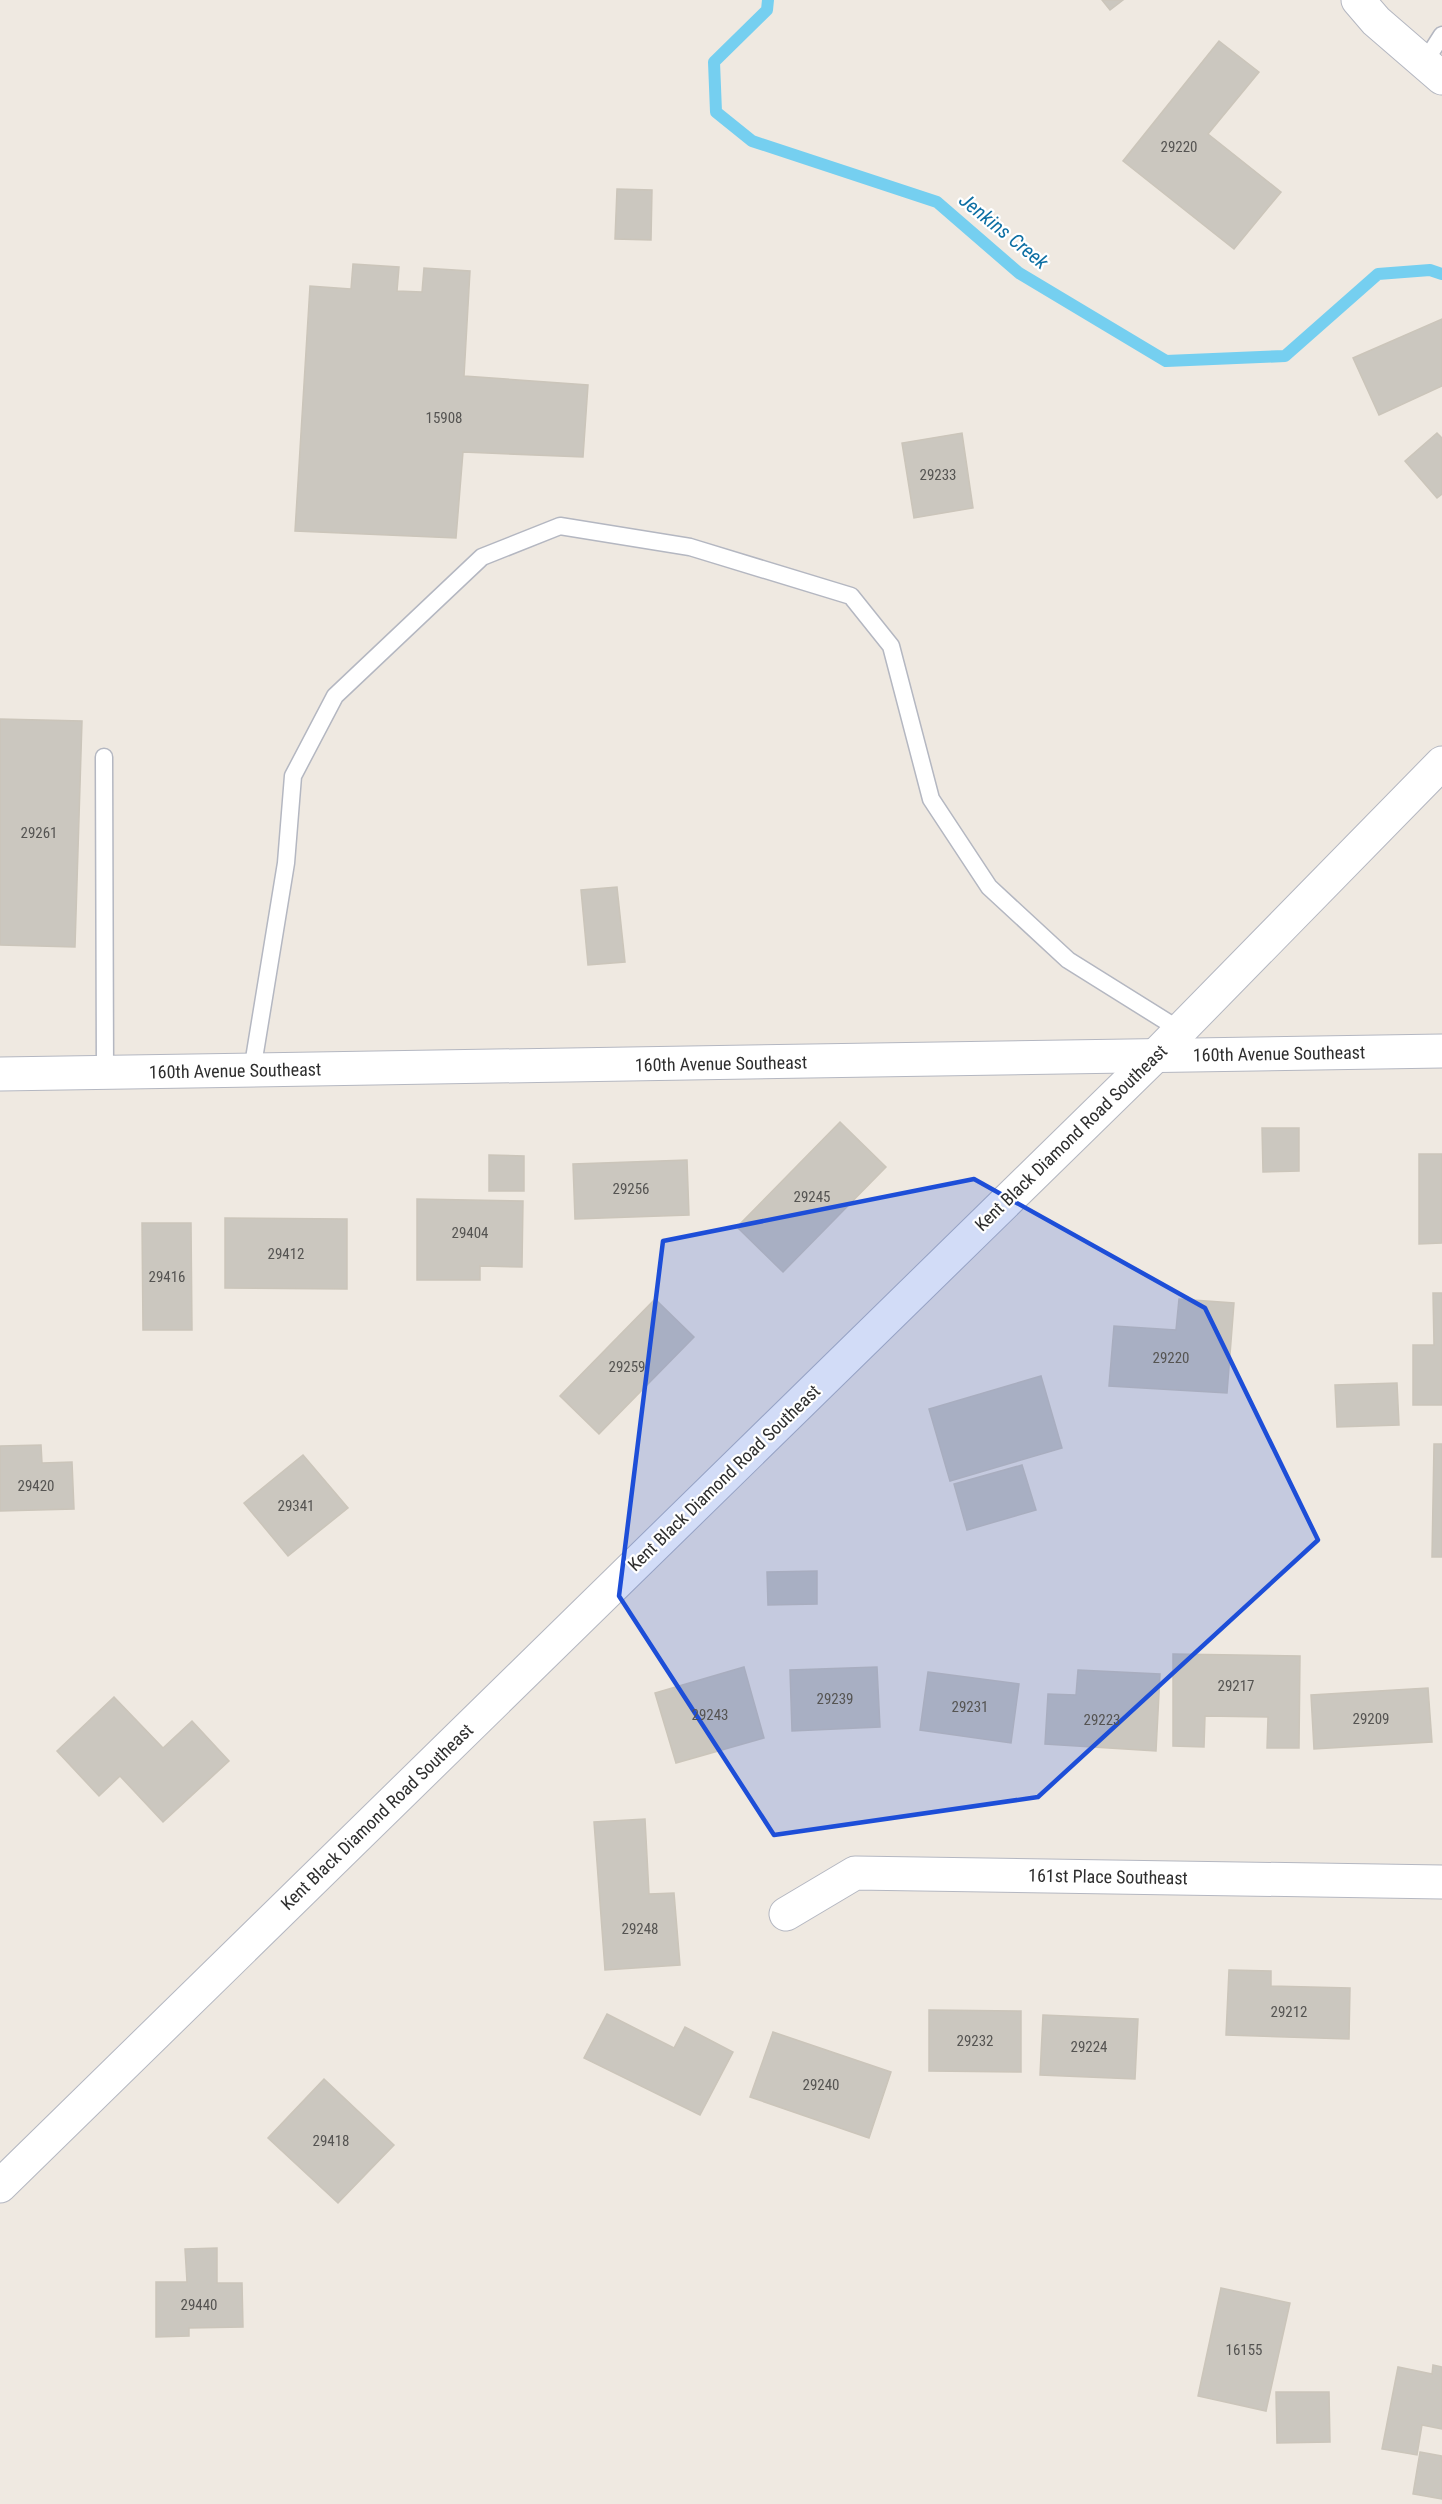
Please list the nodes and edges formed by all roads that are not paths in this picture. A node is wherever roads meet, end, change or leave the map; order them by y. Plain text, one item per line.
1 (1358, 0) edge
2 (1442, 35) edge
3 (1433, 70) edge
4 (104, 757) dead end
5 (1442, 763) edge
6 (1180, 1030) junction
7 (1442, 1051) edge
8 (1154, 1057) junction
9 (252, 1071) junction
10 (105, 1073) junction
11 (0, 1074) edge
12 (1442, 1882) edge
13 (786, 1914) dead end
14 (0, 2186) edge

1 - 3 street
2 - 3 lane
4 - 10 lane
5 - 6 street, Kent Black Diamond Road Southeast
6 - 8 street, Kent Black Diamond Road Southeast
6 - 9 lane
7 - 8 street, 160th Avenue Southeast
8 - 9 street, 160th Avenue Southeast
8 - 14 street, Kent Black Diamond Road Southeast
9 - 10 street, 160th Avenue Southeast
10 - 11 street, 160th Avenue Southeast
12 - 13 street, 161st Place Southeast

